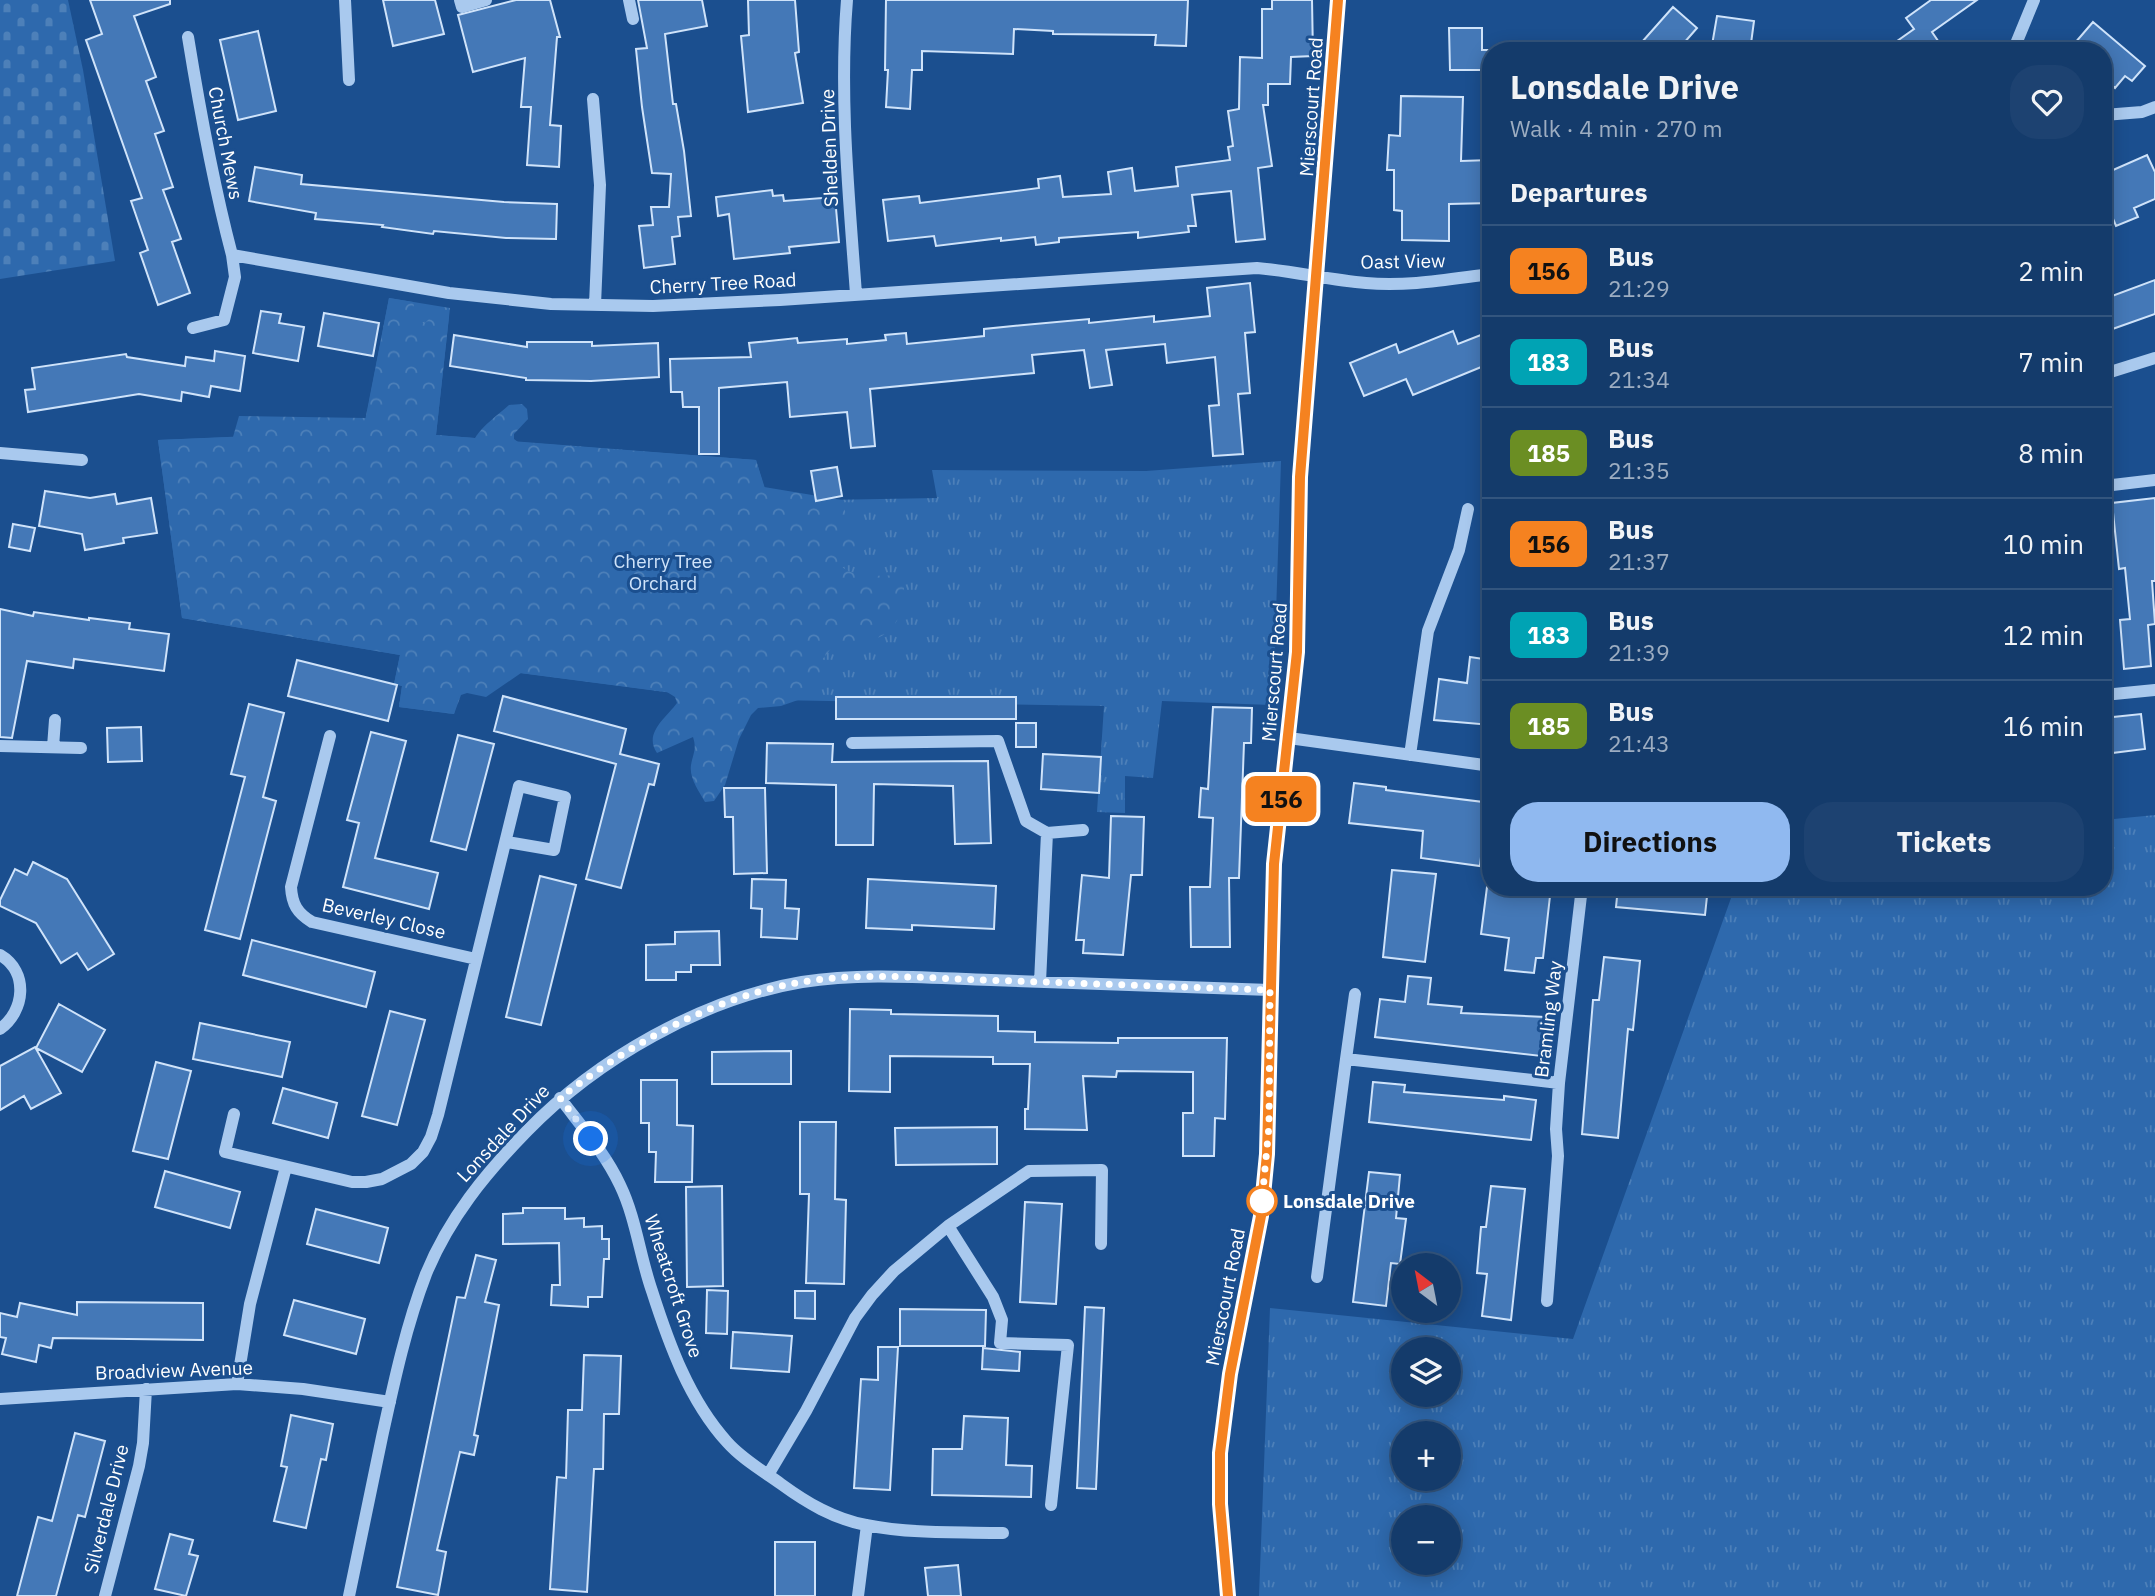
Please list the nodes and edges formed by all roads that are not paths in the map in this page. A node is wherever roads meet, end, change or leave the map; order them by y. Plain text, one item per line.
1 (345, 0) edge
2 (460, 0) edge
3 (485, 0) edge
4 (629, 0) edge
5 (847, 0) edge
6 (1338, 0) edge
7 (2034, 0) edge
8 (633, 19) dead end
9 (188, 37) dead end
10 (2017, 42) edge
11 (349, 79) dead end
12 (593, 99) dead end
13 (2155, 107) edge
14 (2112, 116) edge
15 (232, 255) junction
16 (1482, 275) edge
17 (1317, 276) junction
18 (856, 294) junction
19 (595, 305) junction
20 (192, 328) dead end
21 (2155, 358) edge
22 (2112, 371) edge
23 (0, 453) edge
24 (82, 460) dead end
25 (2155, 480) edge
26 (2112, 485) edge
27 (1468, 509) dead end
28 (2155, 690) edge
29 (2112, 694) edge
30 (55, 719) dead end
31 (330, 736) dead end
32 (1289, 738) junction
33 (852, 743) dead end
34 (0, 746) edge
35 (53, 747) junction
36 (81, 748) dead end
37 (1410, 755) junction
38 (1482, 765) edge
39 (1083, 830) dead end
40 (1048, 833) junction
41 (507, 842) junction
42 (1581, 896) edge
43 (0, 955) edge
44 (476, 960) junction
45 (1040, 982) junction
46 (1270, 990) junction
47 (1354, 994) dead end
48 (0, 1029) edge
49 (1346, 1059) junction
50 (1559, 1083) junction
51 (560, 1098) junction
52 (234, 1114) dead end
53 (285, 1167) junction
54 (948, 1226) junction
55 (1101, 1244) dead end
56 (1317, 1277) dead end
57 (1547, 1301) dead end
58 (237, 1384) junction
59 (146, 1389) junction
60 (0, 1399) edge
61 (390, 1402) junction
62 (768, 1475) junction
63 (1051, 1505) dead end
64 (867, 1525) junction
65 (1003, 1533) dead end
66 (105, 1596) edge
67 (349, 1596) edge
68 (859, 1596) edge
69 (1228, 1596) edge

1 - 11 street
2 - 3 street
4 - 8 street
5 - 18 street, Shelden Drive
6 - 17 street, Mierscourt Road
7 - 10 street
9 - 15 street, Church Mews
12 - 19 street
13 - 14 street
15 - 19 street, Cherry Tree Road
15 - 20 street
16 - 17 street, Oast View
17 - 18 street, Cherry Tree Road
17 - 32 street, Mierscourt Road
18 - 19 street, Cherry Tree Road
21 - 22 street
23 - 24 street
25 - 26 street
27 - 37 street
28 - 29 street
30 - 35 street
31 - 44 street, Beverley Close
32 - 37 street
32 - 46 street, Mierscourt Road
33 - 40 street
34 - 35 street
35 - 36 street
37 - 38 street
39 - 40 street
40 - 45 street
41 - 41 street
41 - 44 street
42 - 50 street, Bramling Way
43 - 48 street
44 - 53 street
45 - 46 street, Lonsdale Drive
45 - 51 street, Lonsdale Drive
46 - 69 street, Mierscourt Road
47 - 49 street
49 - 50 street
49 - 56 street
50 - 57 street, Bramling Way
51 - 61 street, Lonsdale Drive
51 - 62 street, Wheatcroft Grove
52 - 53 street
53 - 58 street
54 - 55 street
54 - 62 street
54 - 63 street
58 - 59 street, Broadview Avenue
58 - 61 street, Broadview Avenue
59 - 60 street, Broadview Avenue
59 - 66 street, Silverdale Drive
61 - 67 street, Lonsdale Drive
62 - 64 street, Wheatcroft Grove
64 - 65 street, Wheatcroft Grove
64 - 68 street

